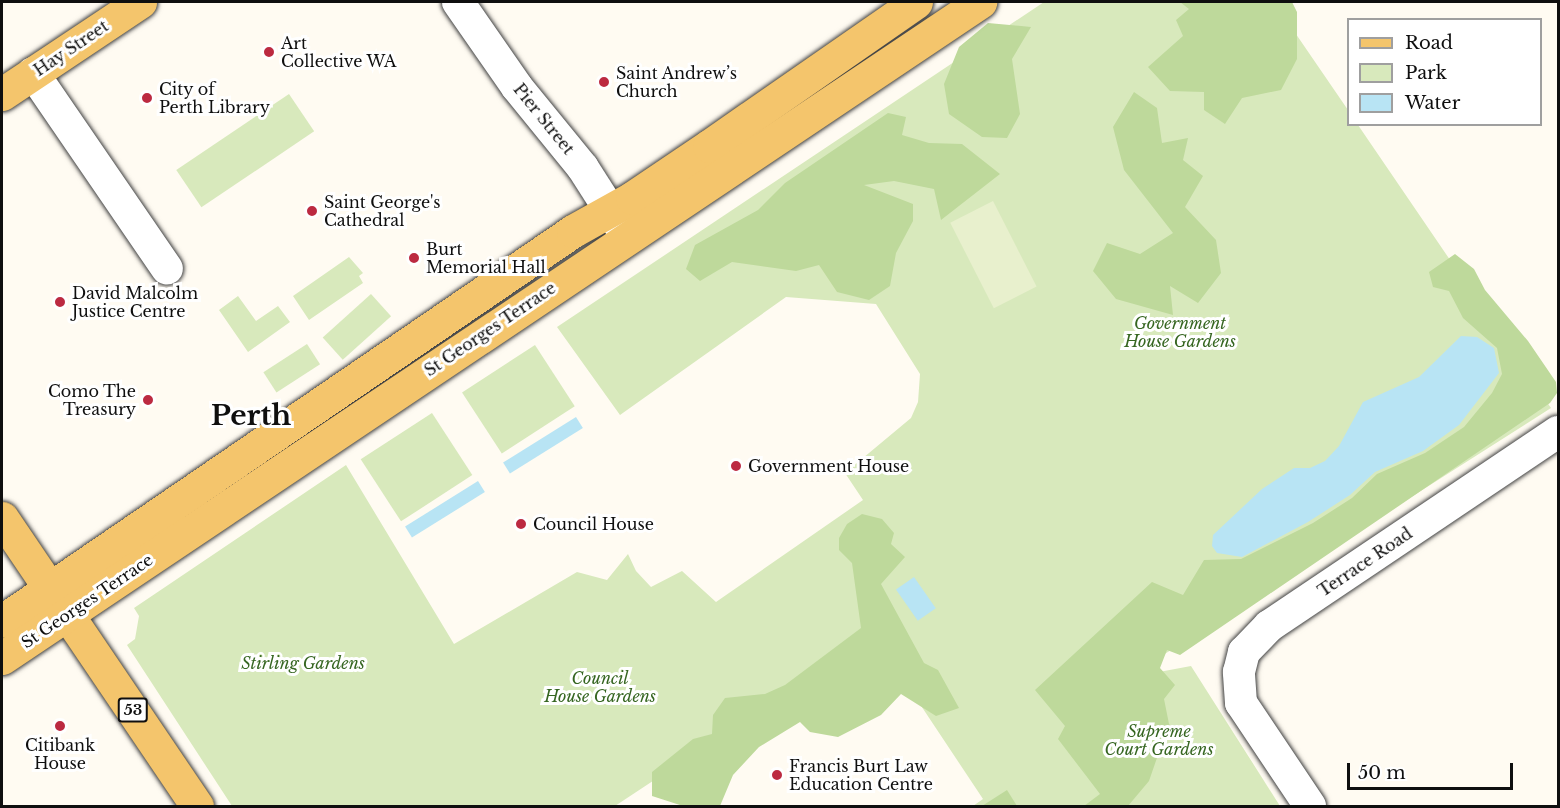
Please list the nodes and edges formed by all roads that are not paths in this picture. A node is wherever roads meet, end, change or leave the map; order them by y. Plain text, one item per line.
1 (140, 2) edge
2 (459, 2) edge
3 (916, 2) edge
4 (980, 2) edge
5 (33, 73) junction
6 (2, 94) edge
7 (610, 210) junction
8 (628, 237) junction
9 (167, 269) dead end
10 (1558, 432) edge
11 (2, 518) edge
12 (59, 602) junction
13 (2, 621) edge
14 (2, 658) edge
15 (197, 807) edge
16 (1310, 807) edge

1 - 5 main road, Hay Street
2 - 7 street, Pier Street
3 - 7 main road, St Georges Terrace
4 - 8 main road, St Georges Terrace
5 - 6 main road, Hay Street
5 - 9 street
7 - 8 street, Pier Street
7 - 12 main road, St Georges Terrace
8 - 12 main road, St Georges Terrace
10 - 16 street, Terrace Road
11 - 12 main road, 53
12 - 13 main road, St Georges Terrace
12 - 14 main road, St Georges Terrace
12 - 15 main road, 53

